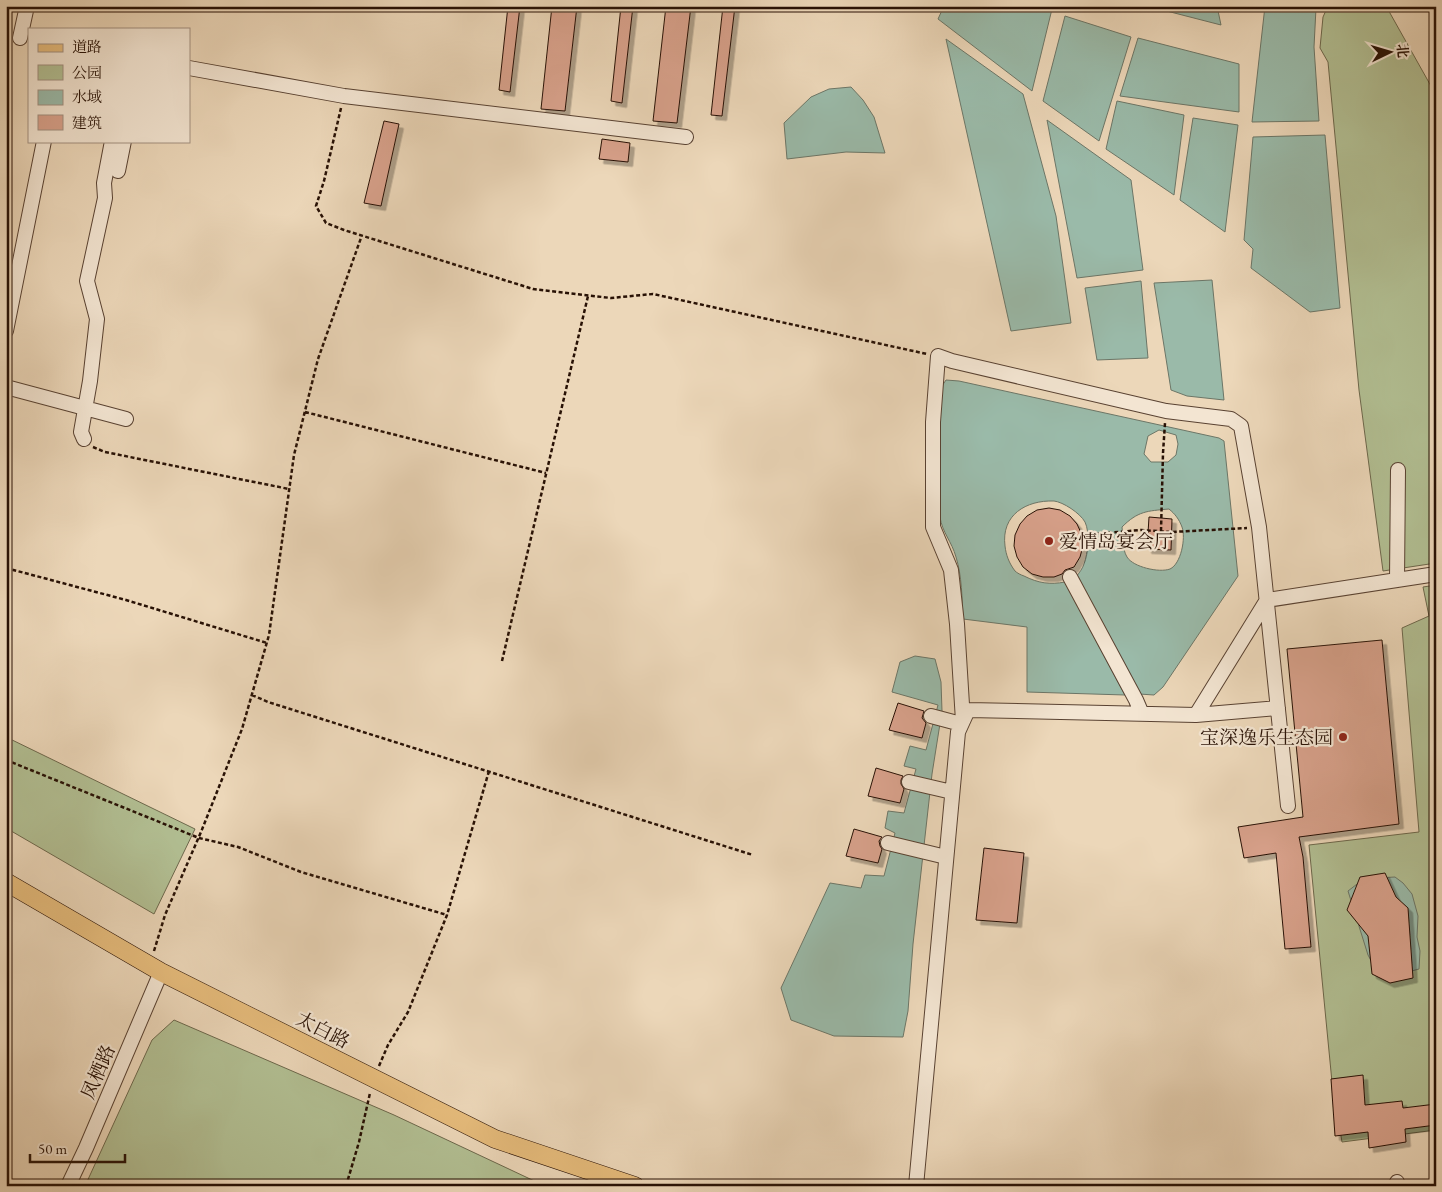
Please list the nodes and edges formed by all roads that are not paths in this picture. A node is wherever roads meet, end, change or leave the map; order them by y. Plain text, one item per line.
1 (27, 6) edge
2 (18, 38) edge
3 (190, 68) edge
4 (686, 137) dead end
5 (44, 142) edge
6 (112, 142) edge
7 (124, 142) edge
8 (118, 171) dead end
9 (6, 331) edge
10 (6, 387) edge
11 (86, 408) junction
12 (126, 419) dead end
13 (84, 439) road end
14 (1398, 470) dead end
15 (1436, 574) edge
16 (1070, 577) dead end
17 (1397, 580) junction
18 (1267, 600) junction
19 (1278, 708) junction
20 (1142, 714) junction
21 (931, 716) dead end
22 (1196, 716) junction
23 (962, 723) junction
24 (909, 782) dead end
25 (952, 792) junction
26 (1288, 806) dead end
27 (888, 843) dead end
28 (946, 857) junction
29 (6, 882) edge
30 (155, 969) junction
31 (68, 1186) edge
32 (635, 1186) edge
33 (916, 1186) edge

1 - 2 street
3 - 4 street
5 - 9 street
6 - 11 street
7 - 8 street
10 - 11 street
11 - 12 street
11 - 13 street
14 - 17 street
15 - 17 street
16 - 20 street
17 - 18 street
18 - 19 street
18 - 22 street
18 - 23 street
19 - 22 street
19 - 26 street
20 - 22 street
20 - 23 street
21 - 23 street
23 - 25 street
24 - 25 street
25 - 28 street
27 - 28 street
28 - 33 street
29 - 30 main road, 太白路
30 - 31 street, 凤栖路
30 - 32 main road, 太白路

